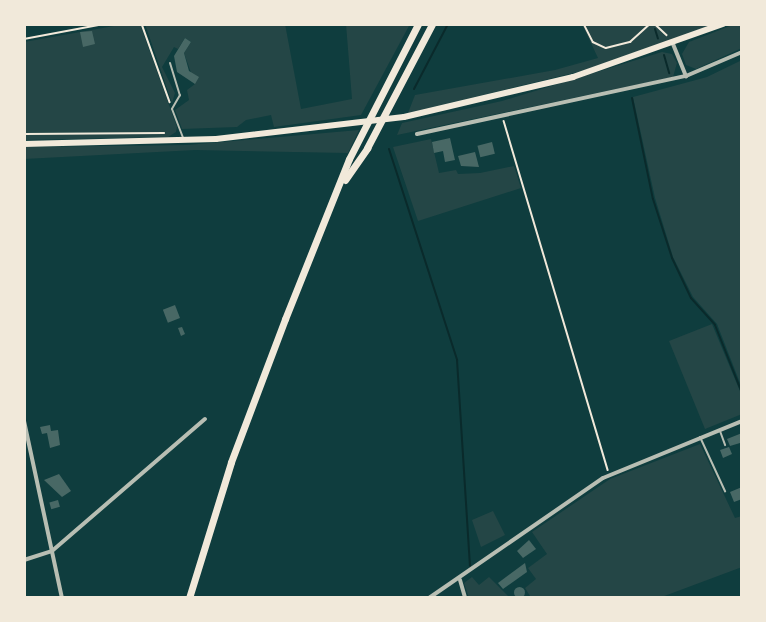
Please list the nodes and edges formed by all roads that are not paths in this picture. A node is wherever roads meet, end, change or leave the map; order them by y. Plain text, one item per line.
1 (418, 24) edge
2 (432, 24) edge
3 (723, 24) edge
4 (672, 44) junction
5 (742, 52) edge
6 (170, 63) dead end
7 (686, 76) junction
8 (417, 134) dead end
9 (183, 140) junction
10 (24, 144) edge
11 (340, 187) junction
12 (205, 419) dead end
13 (24, 421) edge
14 (742, 421) edge
15 (719, 430) junction
16 (700, 437) junction
17 (725, 445) dead end
18 (725, 491) dead end
19 (52, 551) junction
20 (24, 560) edge
21 (460, 580) junction
22 (62, 598) edge
23 (189, 598) edge
24 (429, 598) edge
25 (465, 598) edge

1 - 11 highway
2 - 11 highway
3 - 4 main road
4 - 7 street
4 - 9 main road
5 - 7 street
6 - 9 lane
7 - 8 street
9 - 10 main road
11 - 23 highway
12 - 19 street
13 - 19 street
14 - 15 street
15 - 16 street
15 - 17 lane
16 - 18 lane
16 - 21 street
19 - 20 street
19 - 22 street
21 - 24 street
21 - 25 street

